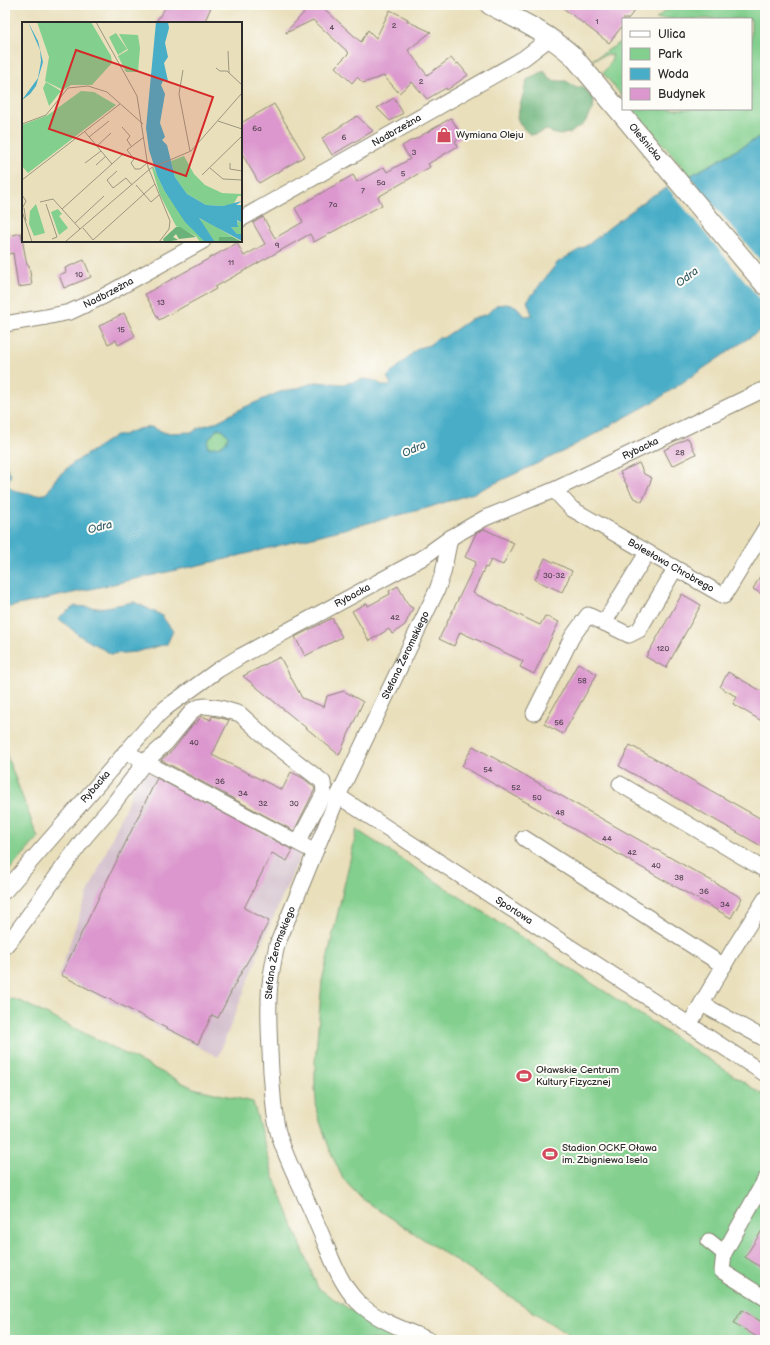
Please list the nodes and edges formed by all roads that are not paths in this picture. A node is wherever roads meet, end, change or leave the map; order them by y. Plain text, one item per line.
1 (490, 5) edge
2 (550, 38) junction
3 (242, 219) edge
4 (201, 242) edge
5 (765, 285) edge
6 (5, 324) edge
7 (765, 389) edge
8 (554, 490) junction
9 (765, 529) edge
10 (450, 538) junction
11 (647, 553) junction
12 (675, 569) junction
13 (604, 623) junction
14 (534, 713) dead end
15 (125, 752) junction
16 (145, 762) junction
17 (620, 784) dead end
18 (338, 796) junction
19 (524, 838) dead end
20 (298, 842) junction
21 (315, 852) junction
22 (765, 870) edge
23 (5, 891) edge
24 (765, 899) edge
25 (5, 946) edge
26 (724, 966) junction
27 (702, 1004) junction
28 (689, 1025) junction
29 (765, 1039) edge
30 (765, 1074) edge
31 (765, 1180) edge
32 (709, 1242) dead end
33 (724, 1253) junction
34 (765, 1298) edge
35 (429, 1340) edge

1 - 2 main road, Oleśnicka
2 - 3 street, Nadbrzeżna
2 - 5 main road, Oleśnicka
4 - 6 street, Nadbrzeżna
7 - 8 street, Rybacka
8 - 10 street, Rybacka
8 - 11 street, Bolesława Chrobrego
9 - 12 street, Bolesława Chrobrego
10 - 15 street, Rybacka
10 - 18 street, Stefana Żeromskiego
11 - 12 street, Bolesława Chrobrego
11 - 13 street
12 - 13 street
13 - 14 street
15 - 16 street
15 - 23 street, Rybacka
16 - 20 street
16 - 20 street
16 - 25 street
17 - 22 street
18 - 21 street, Stefana Żeromskiego
18 - 28 street, Sportowa
19 - 26 street
20 - 21 street
21 - 35 street, Stefana Żeromskiego
24 - 26 street
26 - 27 street
27 - 28 street
27 - 29 street
28 - 30 street, Sportowa
31 - 33 street
32 - 33 street
33 - 34 street

